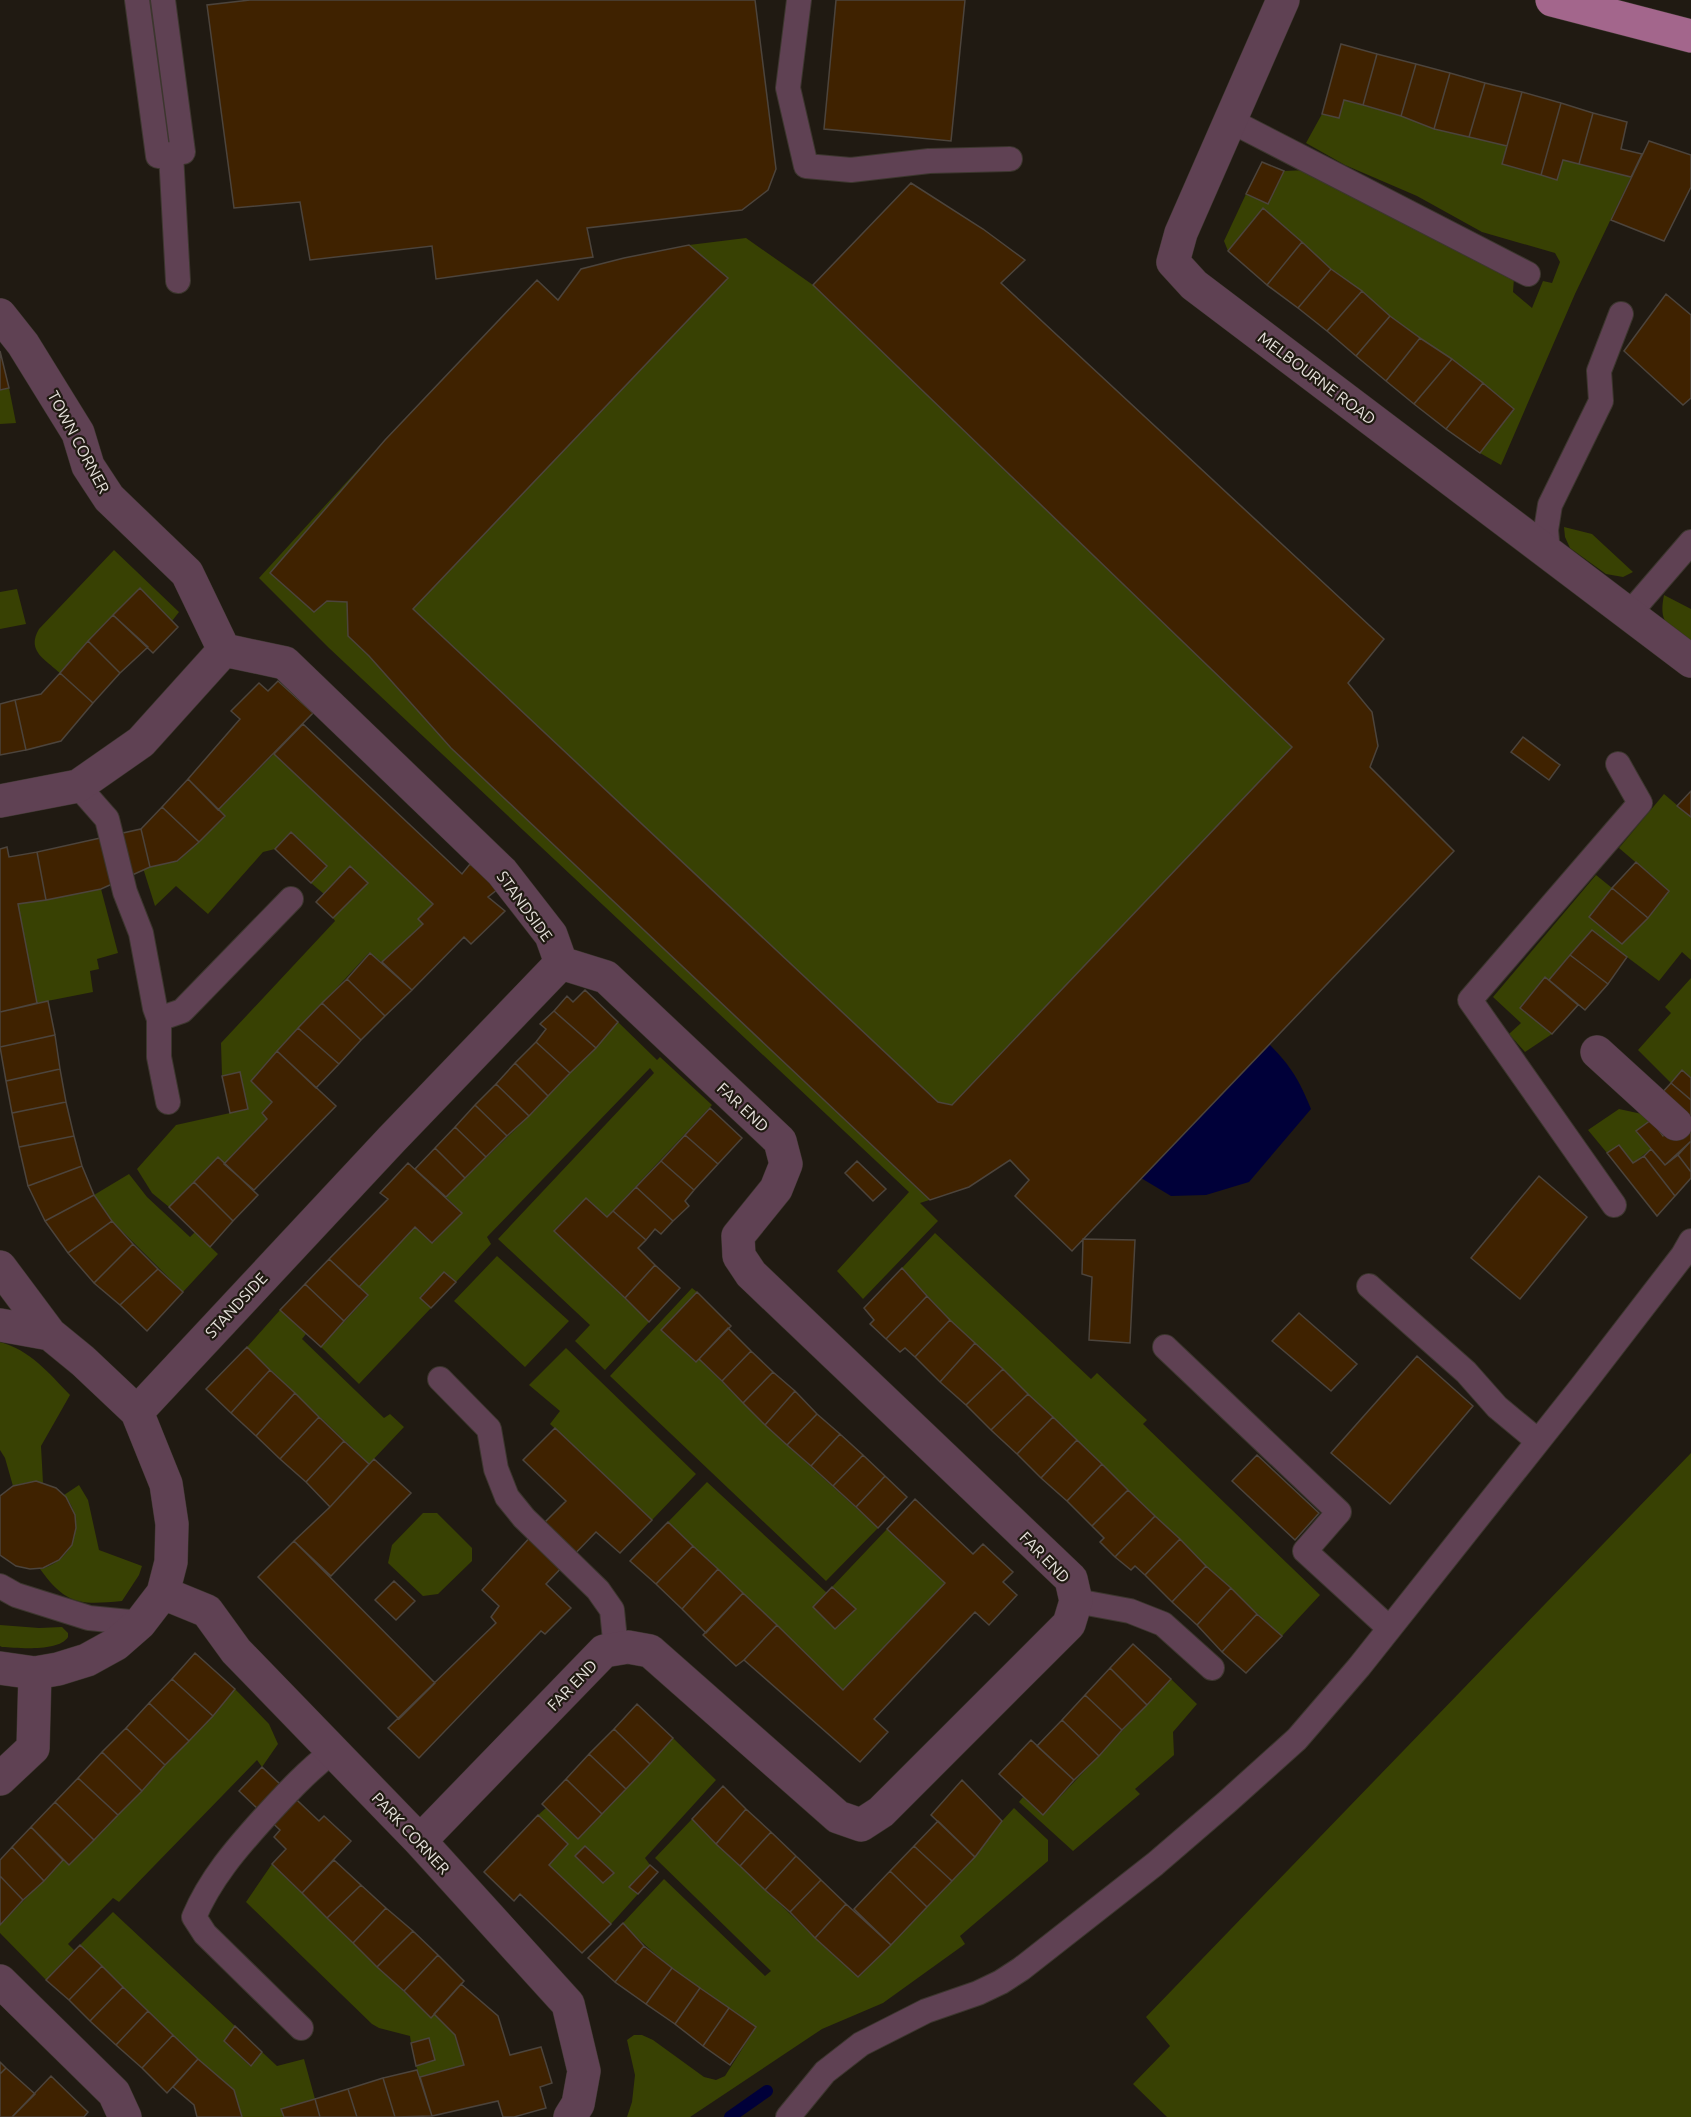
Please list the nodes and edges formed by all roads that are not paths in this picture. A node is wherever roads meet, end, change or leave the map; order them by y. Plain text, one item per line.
1 (137, 0) edge
2 (163, 0) edge
3 (799, 0) edge
4 (1283, 0) edge
5 (1552, 0) edge
6 (1690, 36) edge
7 (1231, 121) junction
8 (171, 154) junction
9 (1010, 159) dead end
10 (1528, 273) dead end
11 (178, 281) dead end
12 (1621, 314) dead end
13 (0, 315) edge
14 (1691, 542) edge
15 (1548, 552) junction
16 (1629, 614) junction
17 (224, 650) junction
18 (1691, 661) edge
19 (1618, 764) dead end
20 (78, 786) junction
21 (0, 801) edge
22 (291, 899) dead end
23 (561, 963) junction
24 (159, 1019) junction
25 (1598, 1053) dead end
26 (168, 1102) dead end
27 (1676, 1124) dead end
28 (1614, 1205) dead end
29 (1691, 1242) edge
30 (0, 1267) edge
31 (1369, 1286) dead end
32 (0, 1324) edge
33 (50, 1334) junction
34 (1165, 1347) dead end
35 (440, 1379) dead end
36 (137, 1412) junction
37 (1538, 1441) junction
38 (0, 1586) edge
39 (163, 1593) junction
40 (1076, 1601) junction
41 (140, 1623) junction
42 (1389, 1628) junction
43 (616, 1650) junction
44 (0, 1668) edge
45 (1212, 1668) dead end
46 (35, 1673) junction
47 (333, 1751) junction
48 (0, 1779) edge
49 (420, 1841) junction
50 (0, 1981) edge
51 (301, 2028) dead end
52 (125, 2117) edge
53 (570, 2117) edge
54 (788, 2117) edge

1 - 8 lane
2 - 8 lane
3 - 9 lane
4 - 7 street, MELBOURNE ROAD
5 - 6 main road
7 - 10 lane
7 - 15 street, MELBOURNE ROAD
8 - 11 lane
12 - 15 lane
13 - 17 street, TOWN CORNER
14 - 16 lane
15 - 16 street, MELBOURNE ROAD
16 - 18 street, MELBOURNE ROAD
17 - 20 street
17 - 23 street, STANDSIDE
19 - 28 lane
20 - 21 street
20 - 24 lane
22 - 24 lane
23 - 36 street, STANDSIDE
23 - 40 street, FAR END
24 - 26 lane
25 - 27 street
29 - 37 lane
30 - 33 street
31 - 37 lane
32 - 33 street
33 - 36 street
34 - 42 lane
35 - 43 lane
36 - 39 street
37 - 42 lane
38 - 41 lane
39 - 41 street
39 - 47 street, PARK CORNER
40 - 43 street, FAR END
40 - 45 lane
41 - 46 street
42 - 54 lane
43 - 49 street, FAR END
44 - 46 street
46 - 48 street
47 - 49 street, PARK CORNER
47 - 51 lane
49 - 53 street, PARK CORNER
50 - 52 street

